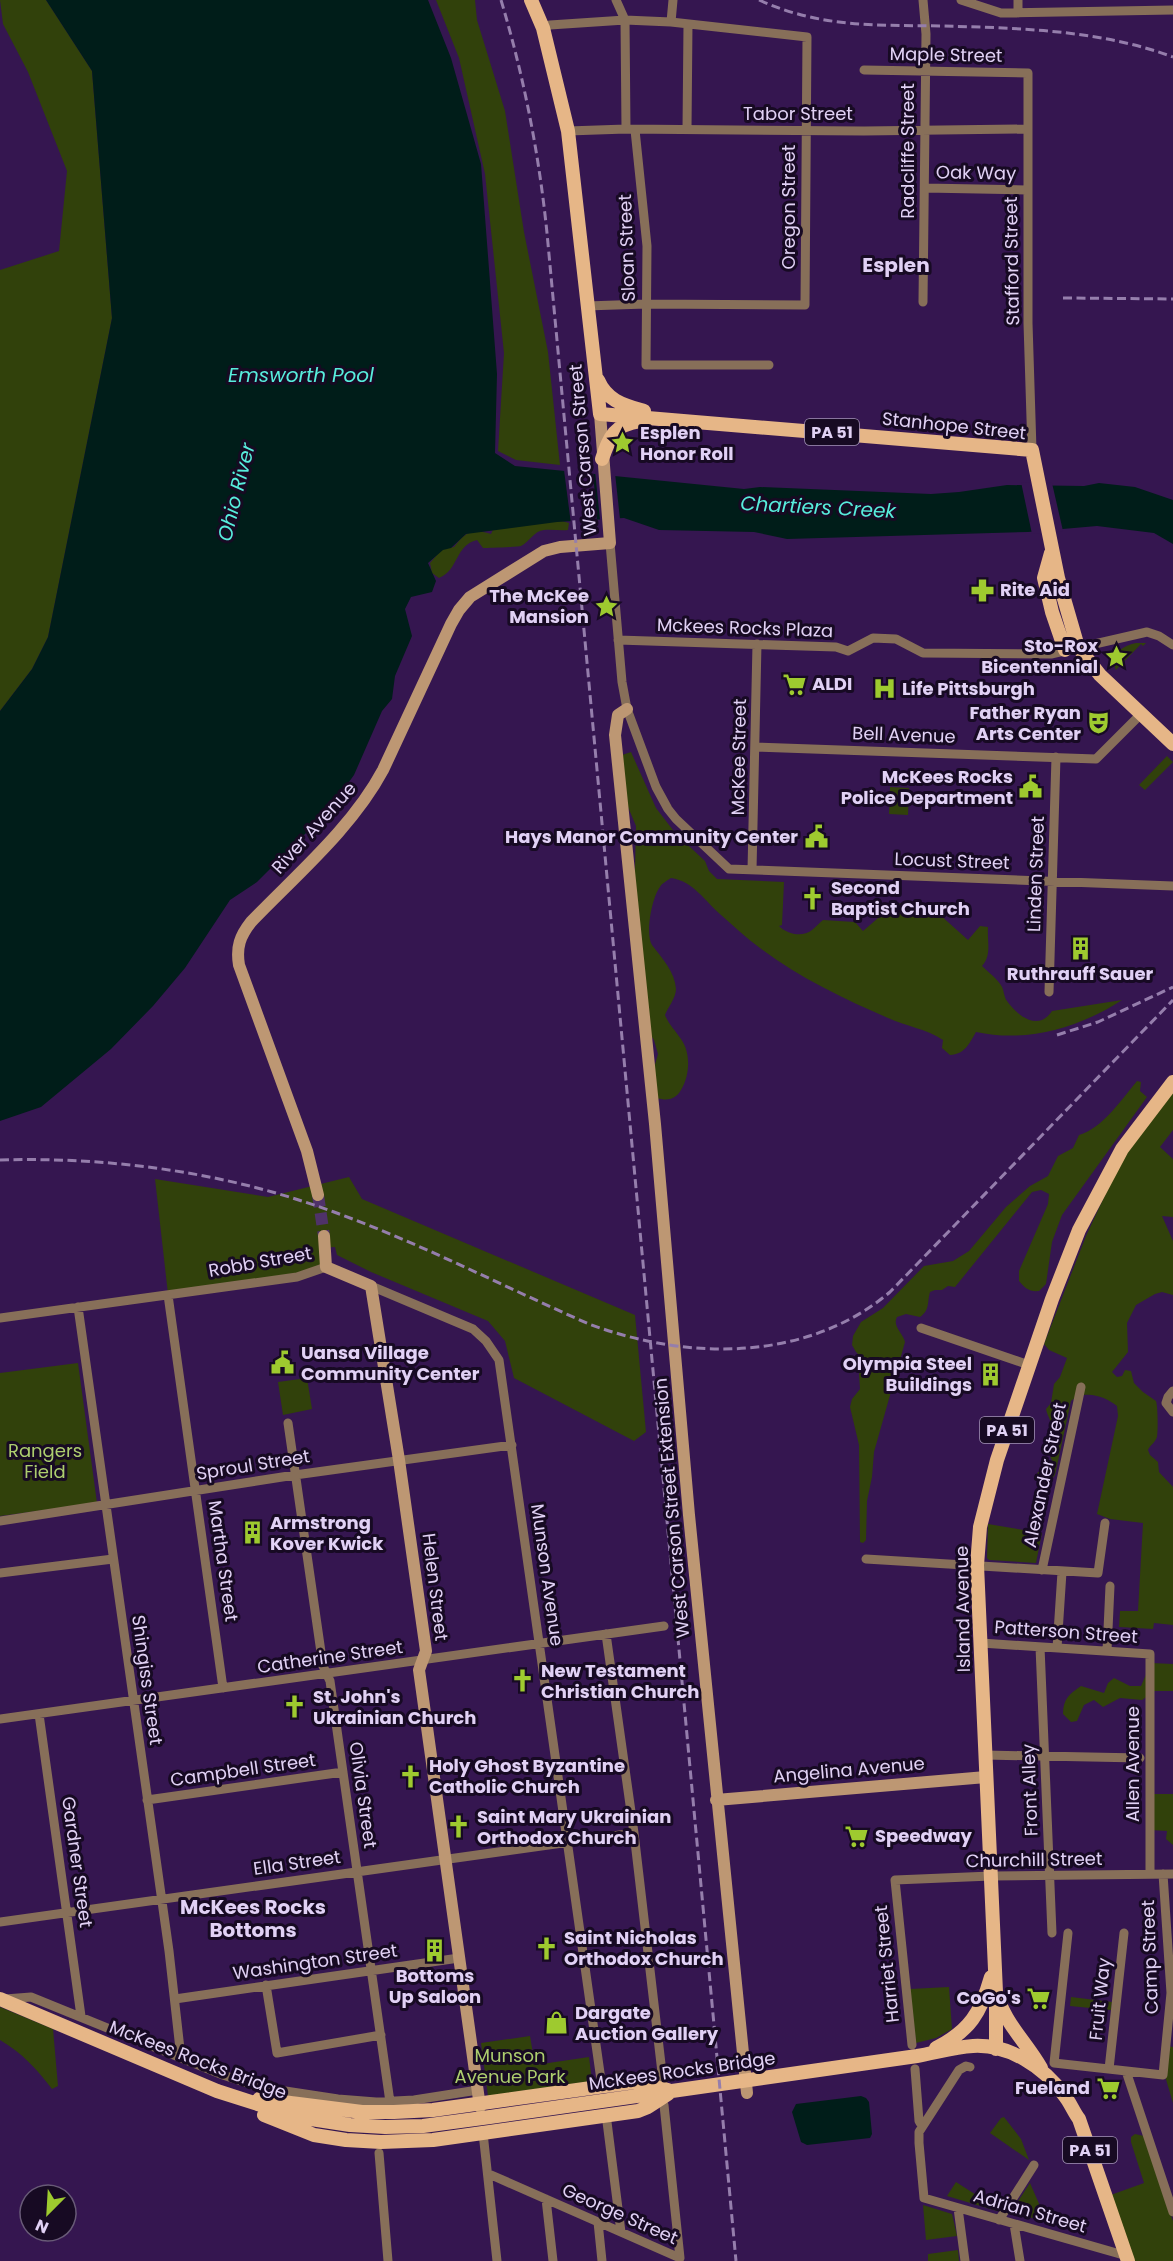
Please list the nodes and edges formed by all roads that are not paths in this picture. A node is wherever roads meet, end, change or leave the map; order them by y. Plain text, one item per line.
1 (531, 0) edge
2 (616, 0) edge
3 (673, 0) edge
4 (923, 0) edge
5 (1018, 0) edge
6 (965, 1) edge
7 (1173, 10) edge
8 (1018, 13) junction
9 (625, 20) junction
10 (671, 22) junction
11 (688, 24) junction
12 (543, 28) junction
13 (864, 70) dead end
14 (925, 72) junction
15 (1028, 73) joint
16 (630, 129) junction
17 (687, 129) junction
18 (805, 129) junction
19 (1028, 129) junction
20 (924, 130) junction
21 (568, 131) junction
22 (925, 188) junction
23 (1027, 190) junction
24 (923, 302) dead end
25 (646, 304) junction
26 (586, 306) junction
27 (769, 365) dead end
28 (595, 373) junction
29 (600, 414) junction
30 (664, 419) junction
31 (1032, 450) junction
32 (602, 460) junction
33 (610, 543) junction
34 (618, 640) junction
35 (757, 644) junction
36 (1173, 645) edge
37 (1072, 649) junction
38 (627, 710) junction
39 (1141, 714) junction
40 (1172, 741) edge
41 (756, 747) junction
42 (1056, 757) junction
43 (729, 869) joint
44 (752, 870) junction
45 (1052, 882) junction
46 (1173, 886) edge
47 (1048, 992) dead end
48 (1173, 1082) edge
49 (318, 1195) tunnel mouth
50 (324, 1236) tunnel mouth
51 (326, 1267) junction
52 (371, 1286) junction
53 (168, 1295) junction
54 (78, 1307) junction
55 (0, 1318) edge
56 (921, 1328) dead end
57 (499, 1360) joint
58 (1029, 1365) junction
59 (1081, 1387) dead end
60 (1173, 1391) edge
61 (1171, 1410) edge
62 (288, 1423) dead end
63 (512, 1445) junction
64 (399, 1460) junction
65 (295, 1475) junction
66 (197, 1491) junction
67 (106, 1506) junction
68 (0, 1521) edge
69 (1105, 1523) dead end
70 (113, 1559) junction
71 (866, 1559) dead end
72 (977, 1565) junction
73 (1042, 1570) junction
74 (1062, 1572) junction
75 (0, 1574) edge
76 (1110, 1586) dead end
77 (664, 1626) dead end
78 (606, 1634) junction
79 (981, 1643) junction
80 (540, 1644) junction
81 (1040, 1647) junction
82 (1057, 1648) junction
83 (1107, 1651) junction
84 (1149, 1654) joint
85 (422, 1660) junction
86 (327, 1674) junction
87 (224, 1688) junction
88 (133, 1700) junction
89 (39, 1714) junction
90 (0, 1719) edge
91 (985, 1755) junction
92 (1045, 1755) junction
93 (1140, 1758) dead end
94 (343, 1772) junction
95 (986, 1777) junction
96 (147, 1800) junction
97 (716, 1800) junction
98 (634, 1833) junction
99 (568, 1842) junction
100 (445, 1860) junction
101 (357, 1872) junction
102 (1150, 1874) junction
103 (1168, 1874) edge
104 (991, 1876) junction
105 (1049, 1876) junction
106 (895, 1880) joint
107 (161, 1899) junction
108 (68, 1912) junction
109 (0, 1922) edge
110 (1052, 1933) dead end
111 (1068, 1933) dead end
112 (1124, 1933) dead end
113 (459, 1958) junction
114 (995, 1966) junction
115 (372, 1970) junction
116 (266, 1985) junction
117 (996, 1992) junction
118 (0, 1999) edge
119 (175, 1999) junction
120 (81, 2016) junction
121 (381, 2036) junction
122 (996, 2049) junction
123 (917, 2056) junction
124 (1018, 2057) junction
125 (182, 2058) junction
126 (1054, 2063) junction
127 (970, 2067) dead end
128 (1109, 2069) junction
129 (1126, 2071) junction
130 (1046, 2075) junction
131 (601, 2080) dead end
132 (217, 2089) junction
133 (663, 2093) junction
134 (747, 2093) dead end
135 (479, 2100) junction
136 (390, 2102) junction
137 (1069, 2106) junction
138 (607, 2122) dead end
139 (922, 2126) junction
140 (483, 2131) junction
141 (379, 2152) dead end
142 (1034, 2165) dead end
143 (489, 2174) junction
144 (924, 2198) joint
145 (546, 2199) junction
146 (958, 2208) junction
147 (1173, 2212) edge
148 (999, 2220) junction
149 (598, 2222) junction
150 (1014, 2224) junction
151 (621, 2232) junction
152 (1127, 2259) edge
153 (678, 2260) edge
154 (388, 2261) edge
155 (497, 2261) edge
156 (553, 2261) edge
157 (602, 2261) edge
158 (965, 2261) edge
159 (1020, 2261) edge

1 - 12 main road, West Carson Street
2 - 9 street
3 - 10 street
4 - 14 street, Radcliffe Street
5 - 8 street
6 - 8 street
7 - 8 street
9 - 10 street
9 - 12 street
9 - 16 street, Sloan Street
10 - 11 street
11 - 17 street
11 - 18 street, Oregon Street
12 - 21 main road, West Carson Street
13 - 14 street, Maple Street
14 - 15 street, Maple Street
14 - 20 street, Radcliffe Street
15 - 19 street, Stafford Street
16 - 17 street, Tabor Street
16 - 21 street, Tabor Street
16 - 25 street, Sloan Street
17 - 18 street, Tabor Street
18 - 20 street, Tabor Street
18 - 25 street, Oregon Street
19 - 20 street, Tabor Street
19 - 23 street, Stafford Street
20 - 22 street, Radcliffe Street
21 - 26 main road, West Carson Street
22 - 23 street, Oak Way
22 - 24 street, Radcliffe Street
23 - 31 street, Stafford Street
25 - 26 street
25 - 27 street, Sloan Street
26 - 28 main road, West Carson Street
28 - 29 main road, West Carson Street
28 - 30 main road
29 - 30 main road, Stanhope Street / PA 51
29 - 32 street, West Carson Street
30 - 31 main road, Stanhope Street / PA 51
30 - 32 main road
31 - 37 main road, Stanhope Street
32 - 33 street, West Carson Street
33 - 34 street, West Carson Street
33 - 49 street, River Avenue
34 - 35 street, Mckees Rocks Plaza
34 - 38 street, West Carson Street
35 - 37 street, Mckees Rocks Plaza
35 - 41 street, McKee Street
36 - 37 street, Mckees Rocks Plaza
37 - 39 main road
38 - 43 street, West Carson Street
38 - 97 street, West Carson Street Extension
39 - 40 main road
39 - 42 street, Bell Avenue
41 - 42 street, Bell Avenue
41 - 44 street, McKee Street
42 - 45 street, Linden Street
43 - 44 street, Locust Street
44 - 45 street, Locust Street
45 - 46 street, Locust Street
45 - 47 street, Linden Street
48 - 58 main road, Island Avenue / PA 51
50 - 51 street
51 - 52 street, Robb Street
51 - 53 street, Robb Street
52 - 57 street, Robb Street
52 - 64 street, Helen Street
53 - 54 street, Robb Street
53 - 66 street, Martha Street
54 - 55 street, Robb Street
54 - 67 street, Shingiss Street
56 - 58 street
57 - 63 street, Munson Avenue
58 - 72 main road, Island Avenue / PA 51
59 - 73 street, Alexander Street
60 - 61 street
62 - 65 street, Olivia Street
63 - 64 street, Sproul Street
63 - 80 street, Munson Avenue
64 - 65 street, Sproul Street
64 - 85 street, Helen Street
65 - 66 street, Sproul Street
65 - 86 street, Olivia Street
66 - 67 street, Sproul Street
66 - 87 street, Martha Street
67 - 68 street, Sproul Street
67 - 70 street, Shingiss Street
69 - 74 street
70 - 75 street
70 - 88 street, Shingiss Street
71 - 72 street
72 - 73 street
72 - 79 main road, Island Avenue / PA 51
73 - 74 street
74 - 82 street
76 - 83 street
77 - 78 street, Catherine Street
78 - 80 street, Catherine Street
78 - 98 street
79 - 81 street, Patterson Street
79 - 91 main road, Island Avenue / PA 51
80 - 85 street, Catherine Street
80 - 99 street, Munson Avenue
81 - 82 street, Patterson Street
81 - 92 street, Front Alley
82 - 83 street, Patterson Street
83 - 84 street, Patterson Street
84 - 102 street, Allen Avenue
85 - 86 street, Catherine Street
85 - 100 street, Helen Street
86 - 87 street, Catherine Street
86 - 94 street, Olivia Street
87 - 88 street, Catherine Street
88 - 89 street, Catherine Street
88 - 96 street, Shingiss Street
89 - 90 street, Catherine Street
89 - 108 street, Gardner Street
91 - 92 street
91 - 95 main road, Island Avenue / PA 51
92 - 93 street
92 - 105 street, Front Alley
94 - 96 street, Campbell Street
94 - 101 street, Olivia Street
95 - 97 street, Angelina Avenue
95 - 104 main road, Island Avenue / PA 51
96 - 107 street, Shingiss Street
97 - 134 street, West Carson Street Extension
98 - 99 street, Ella Street
98 - 133 street
99 - 100 street, Ella Street
99 - 131 street, Munson Avenue
100 - 101 street, Ella Street
100 - 113 street, Helen Street
101 - 107 street, Ella Street
101 - 115 street, Olivia Street
102 - 103 street, Churchill Street
102 - 105 street, Churchill Street
103 - 129 street, Camp Street
104 - 105 street, Churchill Street
104 - 106 street, Churchill Street
104 - 114 main road, Island Avenue / PA 51
105 - 110 street, Front Alley
106 - 123 street, Harriet Street
107 - 108 street, Ella Street
107 - 119 street, Shingiss Street
108 - 109 street, Ella Street
108 - 120 street, Gardner Street
111 - 126 street
112 - 128 street, Fruit Way
113 - 115 street, Washington Street
113 - 135 street, Helen Street
114 - 117 main road, Island Avenue / PA 51
114 - 123 main road
115 - 116 street, Washington Street
115 - 121 street, Olivia Street
116 - 119 street, Washington Street
116 - 121 street
117 - 122 main road, Island Avenue / PA 51
117 - 130 main road
118 - 120 street
118 - 132 main road, McKees Rocks Bridge
119 - 125 street, Shingiss Street
120 - 125 street
121 - 136 street, Olivia Street
122 - 123 main road, McKees Rocks Bridge
122 - 124 main road, PA 51
123 - 133 main road, McKees Rocks Bridge
123 - 139 street, Harriet Street
124 - 130 main road, PA 51
124 - 137 main road, PA 51
125 - 136 street
126 - 128 street
126 - 130 street
127 - 139 street
128 - 129 street
129 - 147 street
130 - 137 main road, PA 51
132 - 133 main road, McKees Rocks Bridge
132 - 135 main road
132 - 140 main road
133 - 135 main road
133 - 140 main road
133 - 153 street
135 - 136 street
137 - 152 main road, PA 51
138 - 151 street
139 - 144 street, Harriet Street
140 - 143 street
141 - 154 street
142 - 148 street
143 - 145 street, George Street
143 - 155 street
144 - 146 street, Adrian Street
145 - 149 street, George Street
145 - 156 street, George Street
146 - 148 street, Adrian Street
146 - 158 street
148 - 150 street, Adrian Street
149 - 151 street, George Street
149 - 157 street
150 - 152 street, Adrian Street
150 - 159 street
151 - 153 street, George Street

